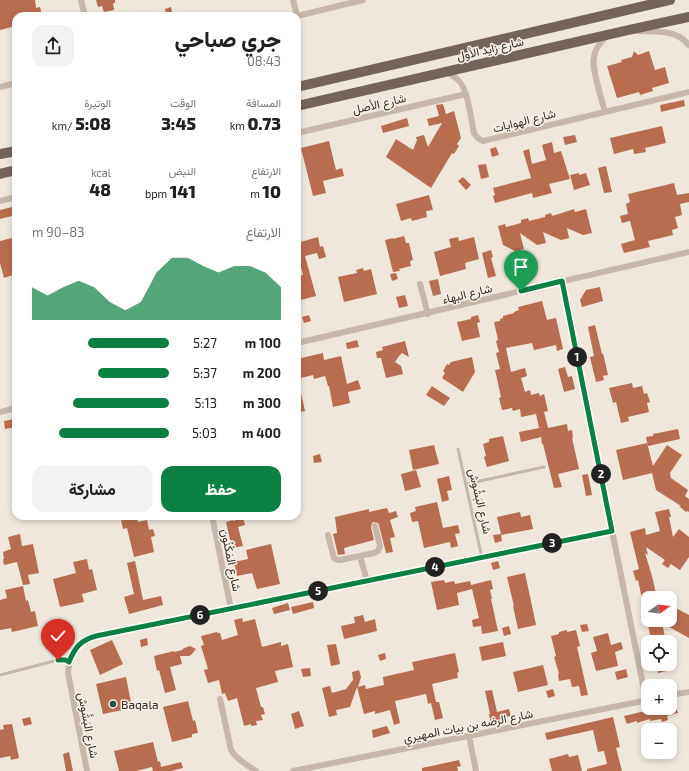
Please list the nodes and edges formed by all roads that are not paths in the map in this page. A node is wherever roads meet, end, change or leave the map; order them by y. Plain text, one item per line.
1 (81, 0) edge
2 (293, 0) edge
3 (363, 0) edge
4 (670, 0) edge
5 (84, 12) edge
6 (296, 12) edge
7 (301, 15) edge
8 (689, 17) edge
9 (624, 31) junction
10 (608, 34) junction
11 (689, 45) edge
12 (446, 72) junction
13 (12, 84) edge
14 (0, 86) edge
15 (301, 86) edge
16 (689, 92) edge
17 (466, 94) junction
18 (301, 105) edge
19 (605, 112) junction
20 (301, 132) edge
21 (12, 152) edge
22 (0, 154) edge
23 (12, 171) edge
24 (0, 174) edge
25 (12, 198) edge
26 (0, 201) edge
27 (689, 252) edge
28 (562, 281) junction
29 (420, 284) dead end
30 (428, 314) junction
31 (301, 343) edge
32 (12, 409) edge
33 (0, 412) edge
34 (458, 449) dead end
35 (544, 467) dead end
36 (466, 484) junction
37 (213, 520) edge
38 (375, 526) dead end
39 (612, 531) junction
40 (328, 535) dead end
41 (360, 556) junction
42 (482, 558) junction
43 (366, 581) junction
44 (231, 609) junction
45 (69, 662) junction
46 (0, 675) edge
47 (643, 679) edge
48 (689, 692) edge
49 (677, 694) edge
50 (220, 699) dead end
51 (641, 701) edge
52 (469, 736) junction
53 (87, 771) edge
54 (256, 771) edge
55 (293, 771) edge
56 (476, 771) edge

1 - 5 street
2 - 6 street
3 - 7 street
4 - 15 main road, شارع زايد الأول
8 - 9 main road, شارع زايد الأول
9 - 10 main road, شارع زايد الأول
9 - 11 street
10 - 12 main road, شارع زايد الأول
10 - 19 street
12 - 17 street, شارع الهوايات
12 - 18 main road, شارع زايد الأول
13 - 14 street
16 - 19 street, شارع الهوايات
17 - 19 street, شارع الهوايات
17 - 20 street, شارع الأصل
21 - 22 main road
23 - 24 main road
25 - 26 street
27 - 28 street, شارع البهاء
28 - 30 street, شارع البهاء
28 - 39 street
29 - 30 street
30 - 31 street, شارع البهاء
32 - 33 street
34 - 36 lane, شارع البَشُوش
35 - 36 lane
36 - 42 lane, شارع البَشُوش
37 - 44 street, شارع المَكْنُون
38 - 41 street
39 - 42 street
39 - 47 street
40 - 41 street
41 - 43 street
42 - 43 street
43 - 44 street
44 - 45 street
45 - 46 lane
45 - 53 street, شارع البَشُوش
48 - 49 street
50 - 54 street
51 - 52 street, شارع الرضه بن بيات المهيري
52 - 55 street, شارع الرضه بن بيات المهيري
52 - 56 street

